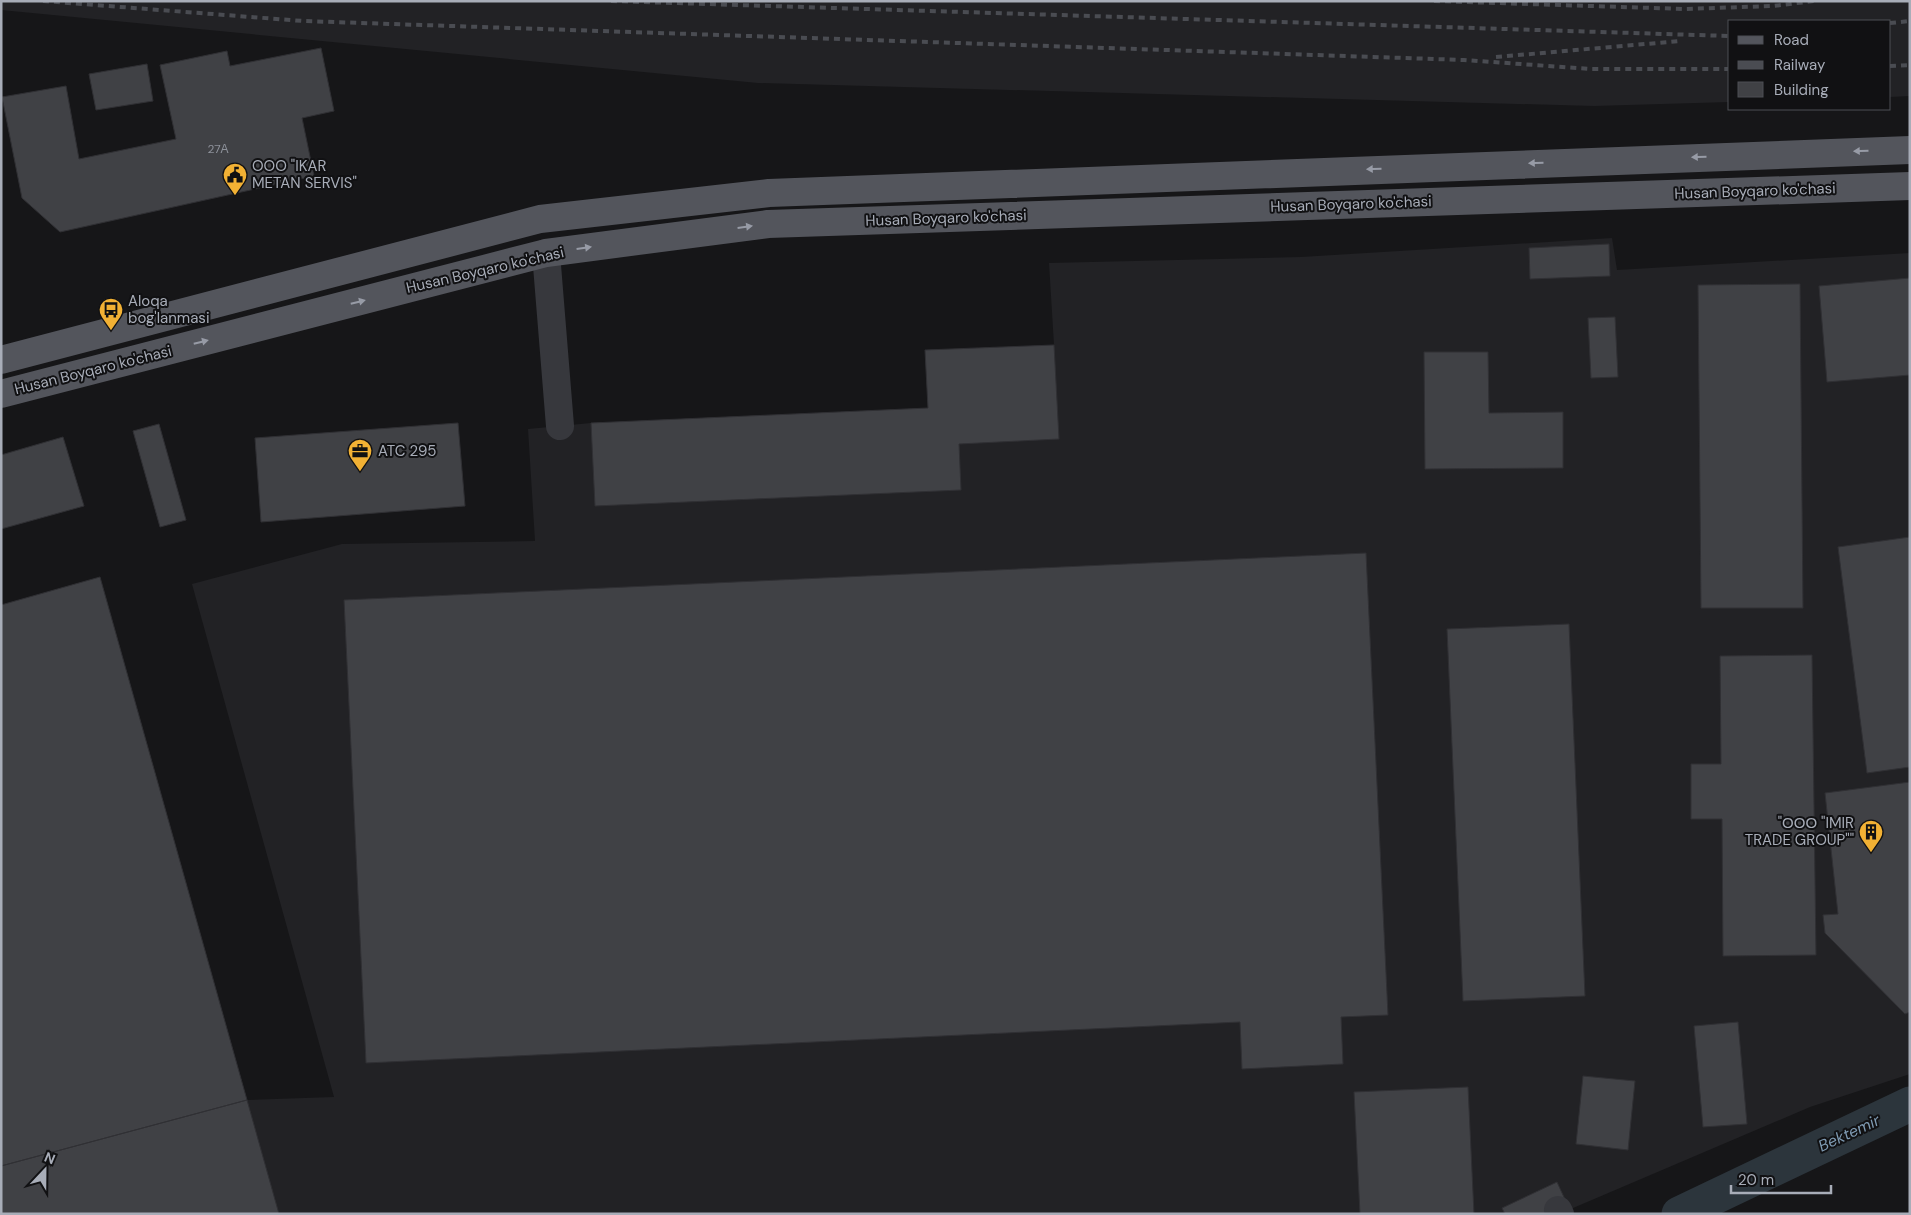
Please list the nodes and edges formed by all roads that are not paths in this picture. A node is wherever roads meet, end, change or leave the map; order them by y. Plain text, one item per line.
1 (1910, 150) edge
2 (1910, 186) edge
3 (540, 220) junction
4 (546, 253) junction
5 (1, 360) edge
6 (1, 394) edge
7 (560, 426) dead end

1 -> 3 main road
4 -> 2 main road, Husan Boyqaro ko'chasi
3 - 4 main road
3 - 5 main road
6 -> 4 main road, Husan Boyqaro ko'chasi
4 - 7 lane

